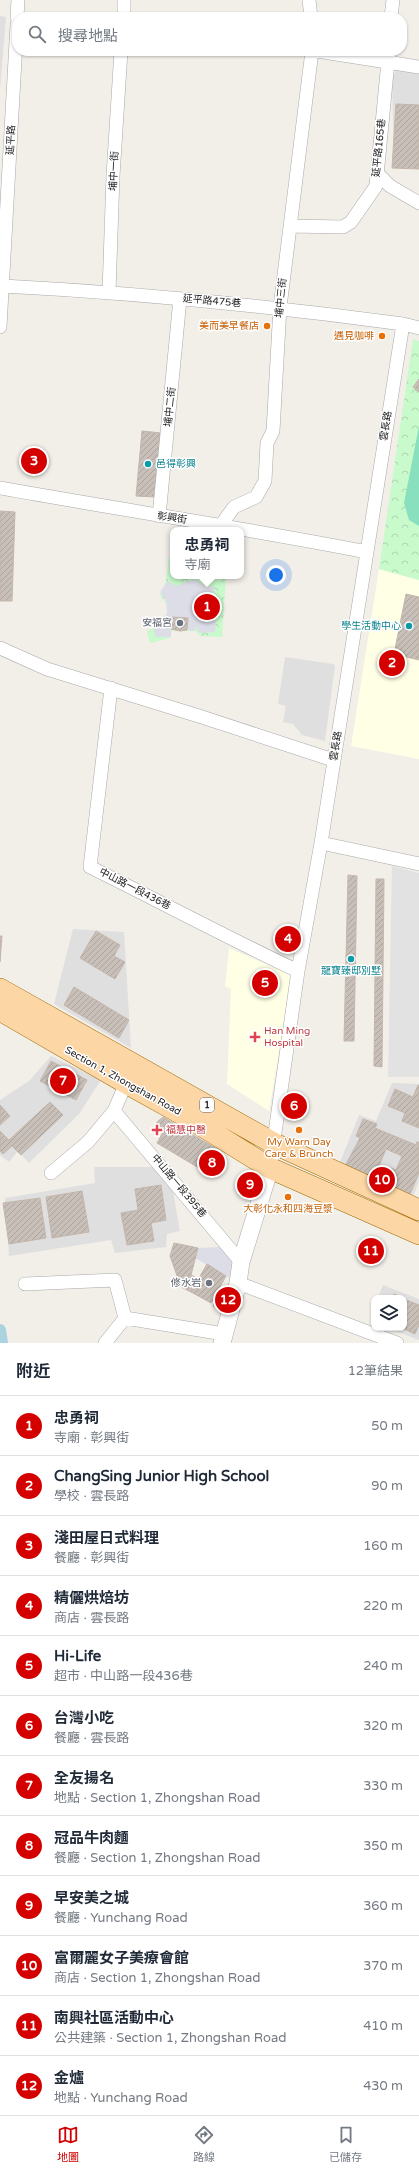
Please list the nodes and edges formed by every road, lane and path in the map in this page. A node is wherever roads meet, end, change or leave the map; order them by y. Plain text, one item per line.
1 (18, 0) edge
2 (124, 0) edge
3 (309, 0) edge
4 (392, 0) edge
5 (17, 12) edge
6 (124, 12) edge
7 (310, 12) edge
8 (391, 12) edge
9 (14, 56) edge
10 (121, 56) edge
11 (311, 56) edge
12 (388, 56) edge
13 (419, 67) edge
14 (4, 166) edge
15 (377, 173) junction
16 (419, 203) edge
17 (290, 226) junction
18 (3, 286) junction
19 (109, 292) junction
20 (180, 299) junction
21 (280, 307) junction
22 (402, 324) junction
23 (0, 327) edge
24 (419, 328) edge
25 (0, 488) edge
26 (159, 516) junction
27 (222, 525) junction
28 (233, 527) edge
29 (244, 529) edge
30 (367, 552) junction
31 (0, 648) edge
32 (110, 688) junction
33 (333, 760) junction
34 (321, 843) junction
35 (419, 864) edge
36 (298, 971) junction
37 (0, 989) edge
38 (0, 1010) edge
39 (126, 1083) junction
40 (114, 1111) junction
41 (275, 1144) junction
42 (270, 1168) junction
43 (51, 1172) dead end
44 (419, 1210) edge
45 (419, 1234) edge
46 (241, 1262) junction
47 (238, 1283) junction
48 (25, 1284) dead end
49 (125, 1318) junction
50 (223, 1339) edge
51 (105, 1343) edge
52 (397, 1343) edge

1 - 5 street
2 - 6 street
3 - 7 street
4 - 8 street
9 - 14 street, 延平路
10 - 19 street, 埔中一街
11 - 17 street, 埔中三街
12 - 13 street
12 - 15 street, 延平路165巷
14 - 18 street, 延平路
15 - 16 street
15 - 17 street, 延平路165巷
17 - 21 street, 埔中三街
18 - 19 street, 延平路475巷
18 - 23 street, 延平路
19 - 20 street, 延平路475巷
20 - 21 street, 延平路475巷
20 - 26 street, 埔中二街
21 - 22 street, 延平路475巷
21 - 27 street, 埔中三街
22 - 24 street, 延平路475巷
22 - 30 street, 雲長路
25 - 26 street, 彰興街
26 - 27 street, 彰興街
27 - 28 street, 彰興街
29 - 30 street, 彰興街
30 - 33 street, 雲長路
31 - 32 street
32 - 33 street
32 - 36 street, 中山路一段436巷
33 - 34 street, 雲長路
34 - 35 street
34 - 36 street, 雲長路
36 - 41 street, 雲長路
37 - 41 main road, Section 1, Zhongshan Road / 1
38 - 39 main road, Section 1, Zhongshan Road / 1
39 - 40 street
39 - 42 main road, Section 1, Zhongshan Road / 1
40 - 43 street
40 - 46 street, 中山路一段395巷
41 - 42 street, 雲長路
41 - 44 main road, Section 1, Zhongshan Road / 1
42 - 45 main road, Section 1, Zhongshan Road / 1
42 - 46 street
46 - 47 street
47 - 50 street
47 - 52 street
48 - 49 street
49 - 50 street
49 - 51 street

